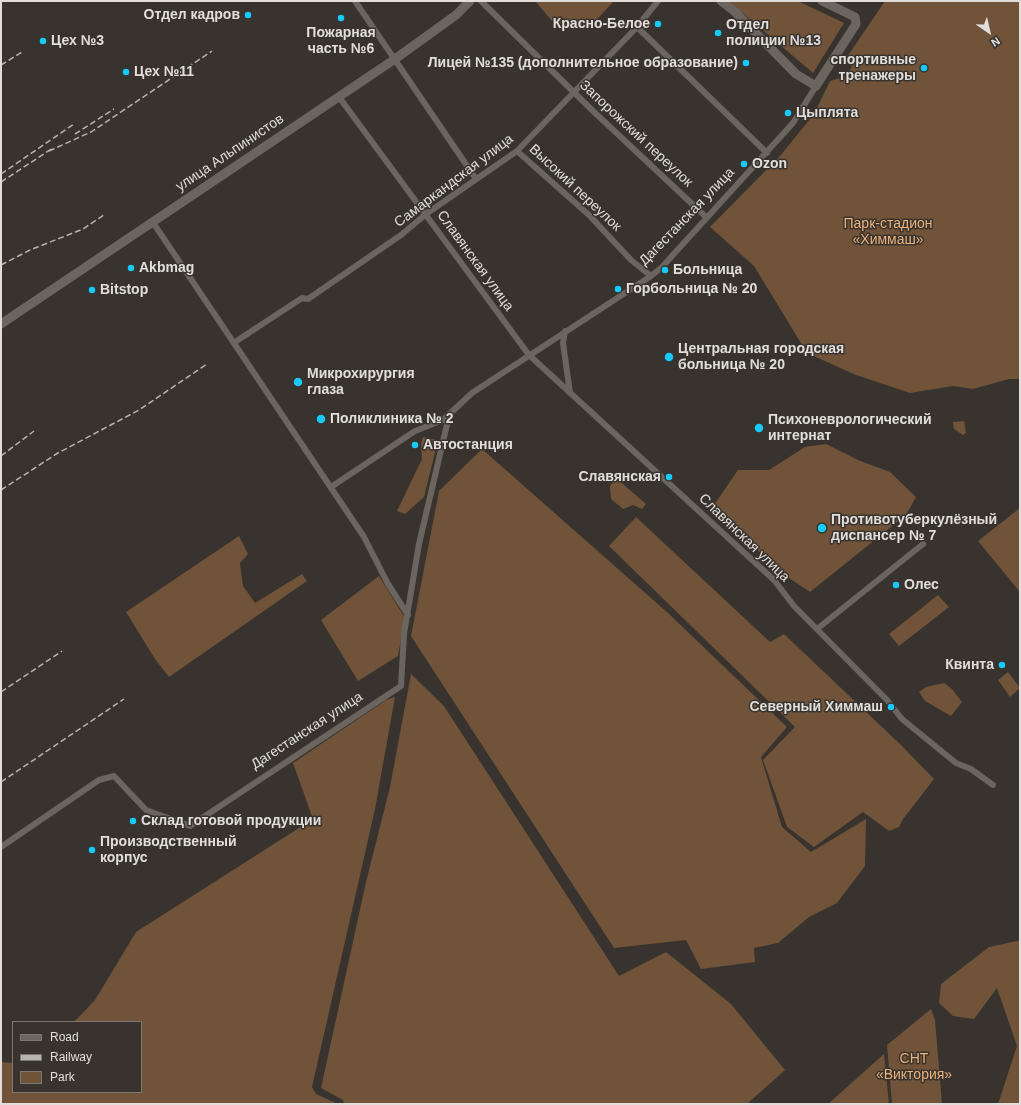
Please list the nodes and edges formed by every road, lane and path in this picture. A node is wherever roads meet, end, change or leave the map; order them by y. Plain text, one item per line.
1 (355, 1) edge
2 (470, 1) edge
3 (481, 1) edge
4 (658, 1) edge
5 (721, 1) edge
6 (822, 1) edge
7 (637, 27) junction
8 (395, 59) junction
9 (816, 86) junction
10 (573, 92) junction
11 (339, 97) junction
12 (517, 151) junction
13 (767, 153) junction
14 (476, 179) junction
15 (426, 214) junction
16 (706, 217) junction
17 (152, 222) junction
18 (651, 276) junction
19 (1, 324) edge
20 (565, 331) junction
21 (235, 342) junction
22 (529, 355) junction
23 (571, 394) junction
24 (449, 416) junction
25 (331, 487) junction
26 (923, 544) dead end
27 (408, 615) junction
28 (817, 629) junction
29 (993, 786) dead end
30 (1, 847) edge

1 - 8 street
2 - 8 main road, улица Альпинистов
3 - 10 street, Запорожский переулок
4 - 7 street, Самаркандская улица
5 - 9 main road
6 - 9 main road, Дагестанская улица
7 - 10 street, Самаркандская улица
7 - 13 street
8 - 11 main road, улица Альпинистов
8 - 14 street
9 - 13 street, Дагестанская улица
10 - 12 street, Самаркандская улица
10 - 16 street, Запорожский переулок
11 - 15 street, Славянская улица
11 - 17 main road, улица Альпинистов
12 - 14 street, Самаркандская улица
12 - 18 street, Высокий переулок
13 - 16 street, Дагестанская улица
14 - 15 street, Самаркандская улица
15 - 21 street, Самаркандская улица
15 - 22 street, Славянская улица
16 - 18 street, Дагестанская улица
17 - 19 main road, улица Альпинистов
17 - 21 street
18 - 20 street, Дагестанская улица
20 - 22 street, Дагестанская улица
20 - 23 street
21 - 25 street
22 - 23 street, Славянская улица
22 - 24 street, Дагестанская улица
23 - 28 street, Славянская улица
24 - 25 street, Дагестанская улица
24 - 27 street, Дагестанская улица
25 - 27 street
26 - 28 street
27 - 30 street, Дагестанская улица
28 - 29 street, Славянская улица

